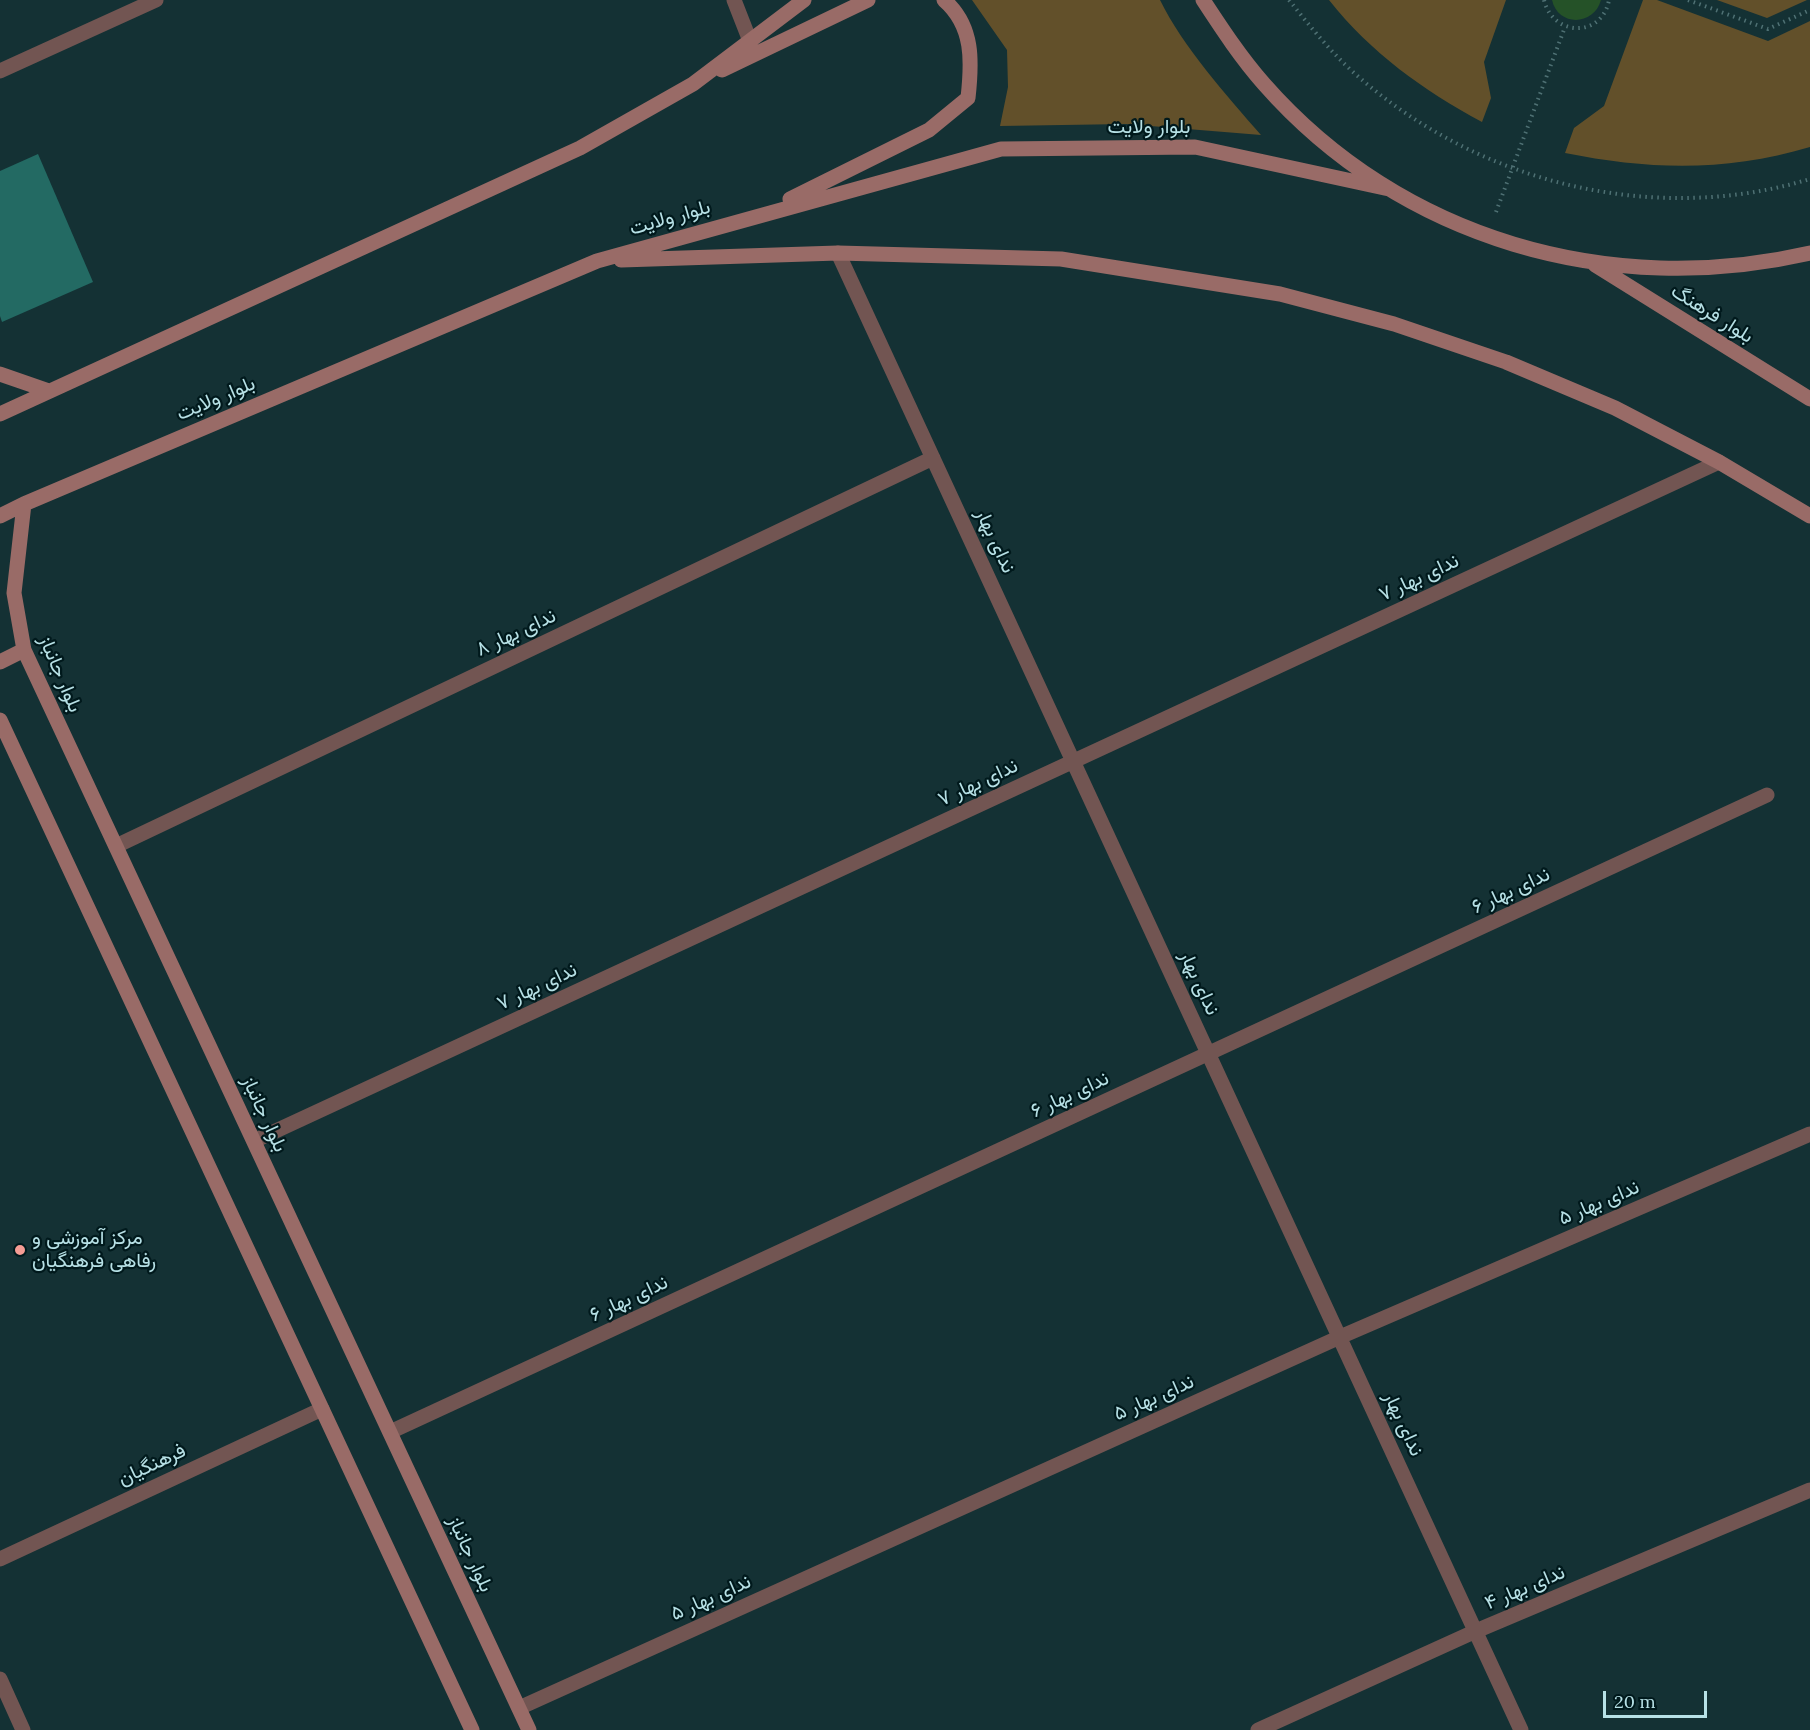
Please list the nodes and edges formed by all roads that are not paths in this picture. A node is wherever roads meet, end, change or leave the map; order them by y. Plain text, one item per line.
1 (156, 0) edge
2 (734, 0) edge
3 (804, 0) edge
4 (868, 0) edge
5 (944, 0) edge
6 (1203, 0) edge
7 (750, 41) junction
8 (0, 71) edge
9 (693, 84) junction
10 (1389, 189) junction
11 (761, 214) junction
12 (838, 253) junction
13 (1810, 254) edge
14 (597, 261) junction
15 (1593, 263) junction
16 (0, 374) edge
17 (49, 391) junction
18 (1810, 399) edge
19 (0, 414) edge
20 (933, 458) junction
21 (1719, 462) junction
22 (24, 504) junction
23 (0, 516) edge
24 (1810, 516) edge
25 (24, 650) junction
26 (0, 662) edge
27 (0, 720) edge
28 (1074, 761) junction
29 (1767, 795) dead end
30 (116, 846) junction
31 (1208, 1054) junction
32 (1810, 1134) edge
33 (254, 1141) junction
34 (1340, 1337) junction
35 (322, 1409) junction
36 (390, 1432) junction
37 (1810, 1490) edge
38 (0, 1559) edge
39 (1476, 1631) junction
40 (0, 1679) edge
41 (519, 1708) junction
42 (23, 1730) edge
43 (472, 1730) edge
44 (530, 1730) edge
45 (1258, 1730) edge
46 (1521, 1730) edge

1 - 8 street
2 - 7 street
3 - 7 main road
4 - 9 main road
5 - 11 main road
6 - 10 main road
7 - 9 main road
9 - 17 main road
10 - 11 main road, بلوار ولایت
10 - 15 main road
11 - 14 main road, بلوار ولایت
12 - 14 main road
12 - 20 street, ندای بهار
12 - 21 main road
13 - 15 main road
14 - 22 main road, بلوار ولایت
15 - 18 main road, بلوار فرهنگ
16 - 17 main road
17 - 19 main road
20 - 28 street, ندای بهار
20 - 30 street, ندای بهار ۸
21 - 24 main road
21 - 28 street, ندای بهار ۷
22 - 23 main road, بلوار ولایت
22 - 25 main road, بلوار جانباز
25 - 26 main road
25 - 30 main road, بلوار جانباز
27 - 35 main road
28 - 31 street, ندای بهار
28 - 33 street, ندای بهار ۷
29 - 31 street, ندای بهار ۶
30 - 33 main road, بلوار جانباز
31 - 34 street, ندای بهار
31 - 36 street, ندای بهار ۶
32 - 34 street, ندای بهار ۵
33 - 36 main road, بلوار جانباز
34 - 39 street, ندای بهار
34 - 41 street, ندای بهار ۵
35 - 38 street, فرهنگیان
35 - 43 main road
36 - 41 main road, بلوار جانباز
37 - 39 street, ندای بهار ۴
39 - 45 street, ندای بهار ۴
39 - 46 street, ندای بهار
40 - 42 street
41 - 44 main road, بلوار جانباز

